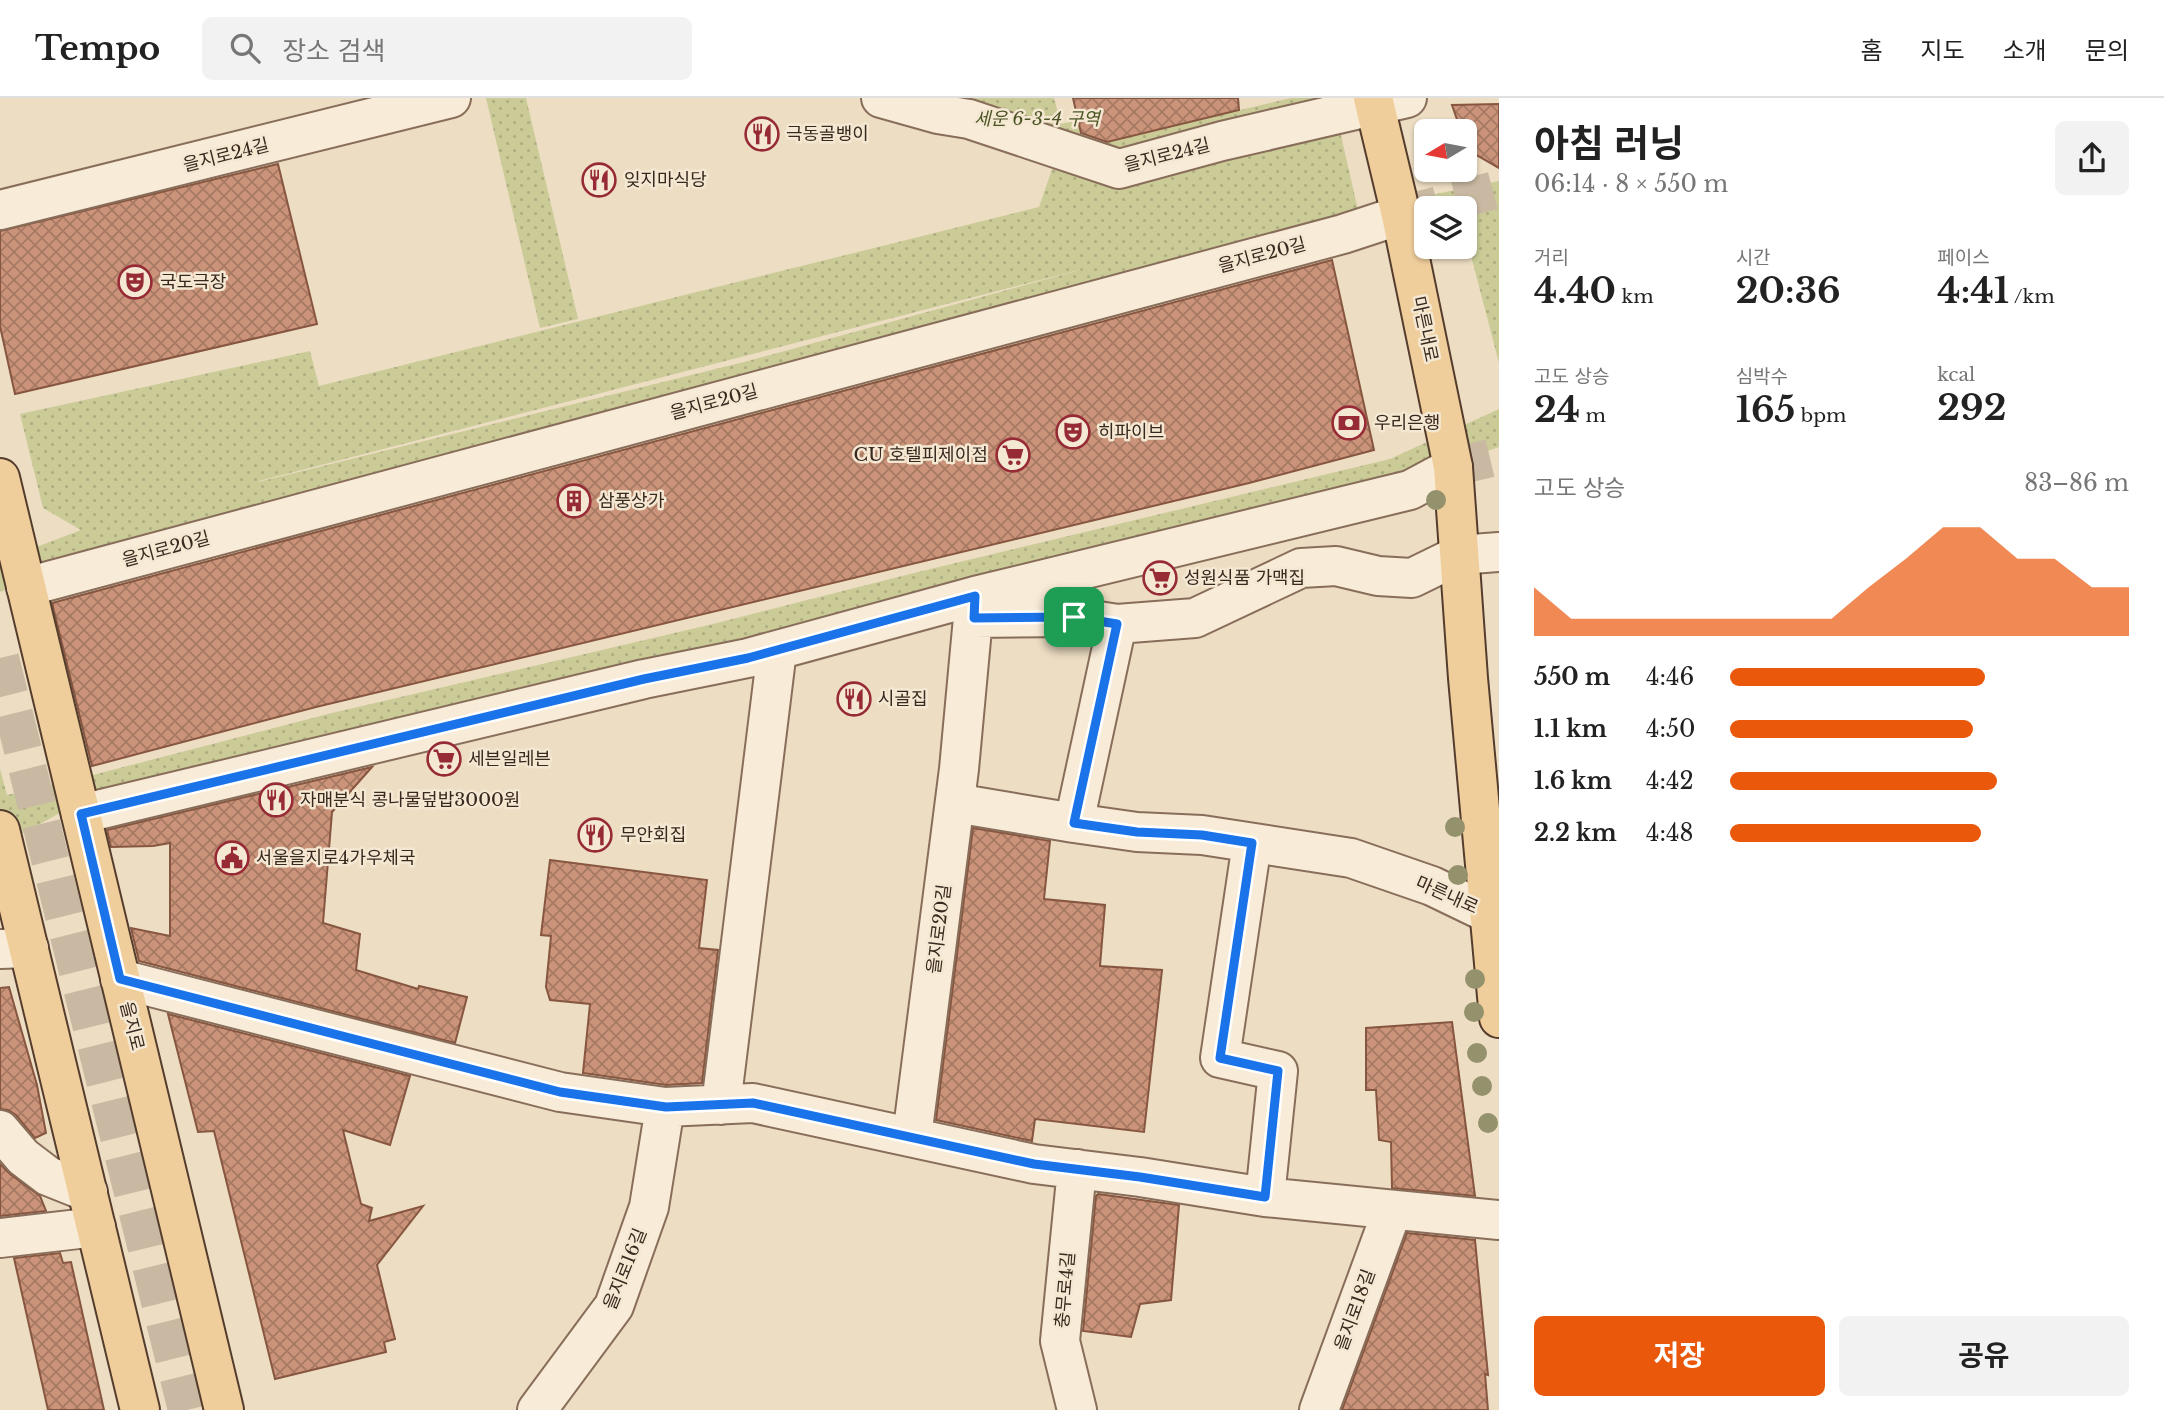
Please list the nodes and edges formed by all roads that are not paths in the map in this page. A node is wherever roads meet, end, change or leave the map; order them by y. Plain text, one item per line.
1 (451, 98) edge
2 (881, 98) edge
3 (1385, 100) edge
4 (0, 210) edge
5 (1401, 215) junction
6 (1453, 467) junction
7 (0, 478) edge
8 (1499, 552) edge
9 (1459, 555) junction
10 (33, 562) junction
11 (975, 607) junction
12 (1117, 624) junction
13 (777, 650) junction
14 (955, 803) junction
15 (81, 814) junction
16 (1074, 823) junction
17 (0, 830) edge
18 (1252, 843) junction
19 (1494, 914) edge
20 (15, 949) edge
21 (120, 979) junction
22 (1499, 1018) edge
23 (721, 1105) junction
24 (666, 1107) junction
25 (0, 1130) edge
26 (912, 1137) junction
27 (1077, 1169) junction
28 (1265, 1197) junction
29 (92, 1210) junction
30 (1392, 1210) junction
31 (1499, 1220) edge
32 (0, 1238) edge
33 (140, 1410) edge
34 (224, 1410) edge
35 (537, 1410) edge
36 (1077, 1410) edge
37 (1319, 1410) edge

1 - 4 street, 을지로24길
2 - 3 street, 을지로24길
3 - 5 main road, 마른내로
5 - 6 main road, 마른내로
5 - 10 street, 을지로20길
6 - 9 main road, 마른내로
6 - 11 street
7 - 10 main road, 을지로
8 - 9 street
9 - 12 street
9 - 19 main road, 마른내로
10 - 15 main road, 을지로
11 - 12 street
11 - 13 street
11 - 14 street, 을지로20길
12 - 16 street
13 - 15 street
13 - 23 street
14 - 16 street, 마른내로
14 - 26 street, 을지로20길
15 - 21 main road, 을지로
16 - 18 street, 마른내로
17 - 20 main road
18 - 19 street, 마른내로
18 - 28 street
19 - 22 main road, 마른내로
20 - 29 main road
21 - 24 street
21 - 34 main road, 을지로
23 - 24 street
23 - 26 street
24 - 35 street, 을지로16길
25 - 29 street
26 - 27 street
27 - 28 street
27 - 36 street, 충무로4길
28 - 30 street
29 - 32 street
29 - 33 main road
30 - 31 street
30 - 37 street, 을지로18길

